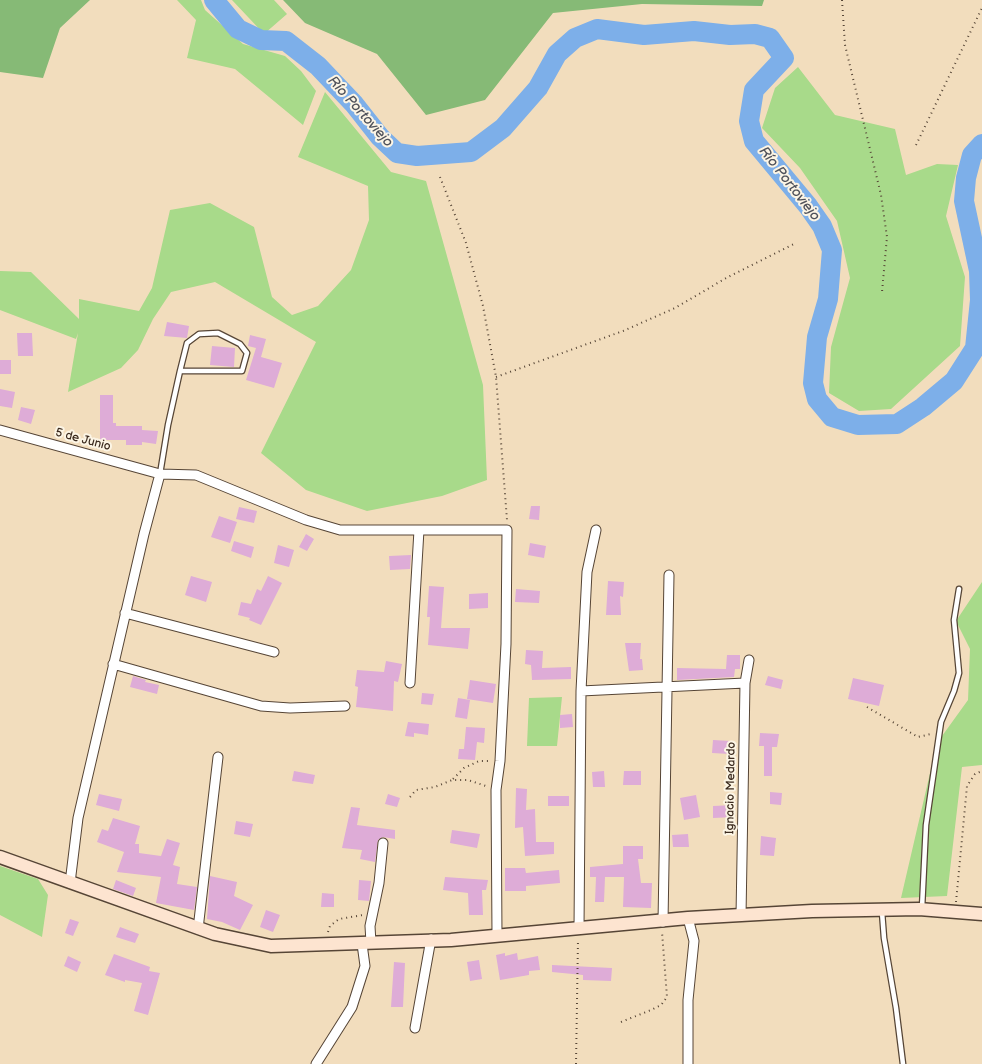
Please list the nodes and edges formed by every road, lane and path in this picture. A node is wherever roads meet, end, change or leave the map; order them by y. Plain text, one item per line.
1 (842, 0) edge
2 (982, 8) edge
3 (916, 145) dead end
4 (440, 178) dead end
5 (794, 244) dead end
6 (882, 292) dead end
7 (180, 371) junction
8 (496, 377) junction
9 (0, 430) edge
10 (160, 474) junction
11 (419, 530) junction
12 (507, 530) junction
13 (596, 530) dead end
14 (669, 575) dead end
15 (959, 589) dead end
16 (125, 613) junction
17 (274, 652) dead end
18 (749, 660) dead end
19 (113, 664) junction
20 (410, 683) dead end
21 (745, 684) junction
22 (668, 688) junction
23 (581, 691) junction
24 (345, 706) dead end
25 (867, 707) dead end
26 (939, 733) junction
27 (218, 757) dead end
28 (500, 761) junction
29 (982, 771) edge
30 (452, 780) junction
31 (496, 790) junction
32 (410, 797) dead end
33 (383, 843) dead end
34 (0, 857) edge
35 (70, 883) junction
36 (374, 909) junction
37 (882, 909) junction
38 (922, 909) junction
39 (955, 912) junction
40 (982, 914) edge
41 (741, 916) junction
42 (688, 918) junction
43 (662, 922) junction
44 (579, 928) junction
45 (198, 929) junction
46 (497, 936) junction
47 (431, 939) junction
48 (367, 943) junction
49 (327, 945) junction
50 (621, 1022) dead end
51 (415, 1028) dead end
52 (316, 1064) edge
53 (576, 1064) edge
54 (688, 1064) edge
55 (903, 1064) edge

1 - 6 path
2 - 3 path
4 - 8 path
5 - 8 path
7 - 7 lane
7 - 10 lane
8 - 12 path
9 - 10 street, 5 de Junio
10 - 11 street, 5 de Junio
10 - 16 street
11 - 12 street, 5 de Junio
11 - 20 street
12 - 28 street
13 - 23 street
14 - 22 street
15 - 26 lane
16 - 17 street
16 - 19 street
18 - 21 street, Ignacio Medardo
19 - 24 street
19 - 35 street
21 - 22 street
21 - 41 street, Ignacio Medardo
22 - 23 street
22 - 43 street
23 - 44 street
25 - 26 path
26 - 38 lane
27 - 45 street
28 - 30 path
28 - 31 street
29 - 39 path
30 - 31 path
30 - 32 path
31 - 46 street
33 - 36 street
34 - 35 street
35 - 45 street
36 - 48 street
36 - 49 path
37 - 38 street
37 - 41 street
37 - 55 lane
38 - 39 street
39 - 40 street
41 - 42 street
42 - 43 street
42 - 54 street
43 - 44 street
43 - 50 path
44 - 46 street
44 - 53 path
45 - 49 street
46 - 47 street
47 - 48 street
47 - 51 street
48 - 49 street
48 - 52 street

